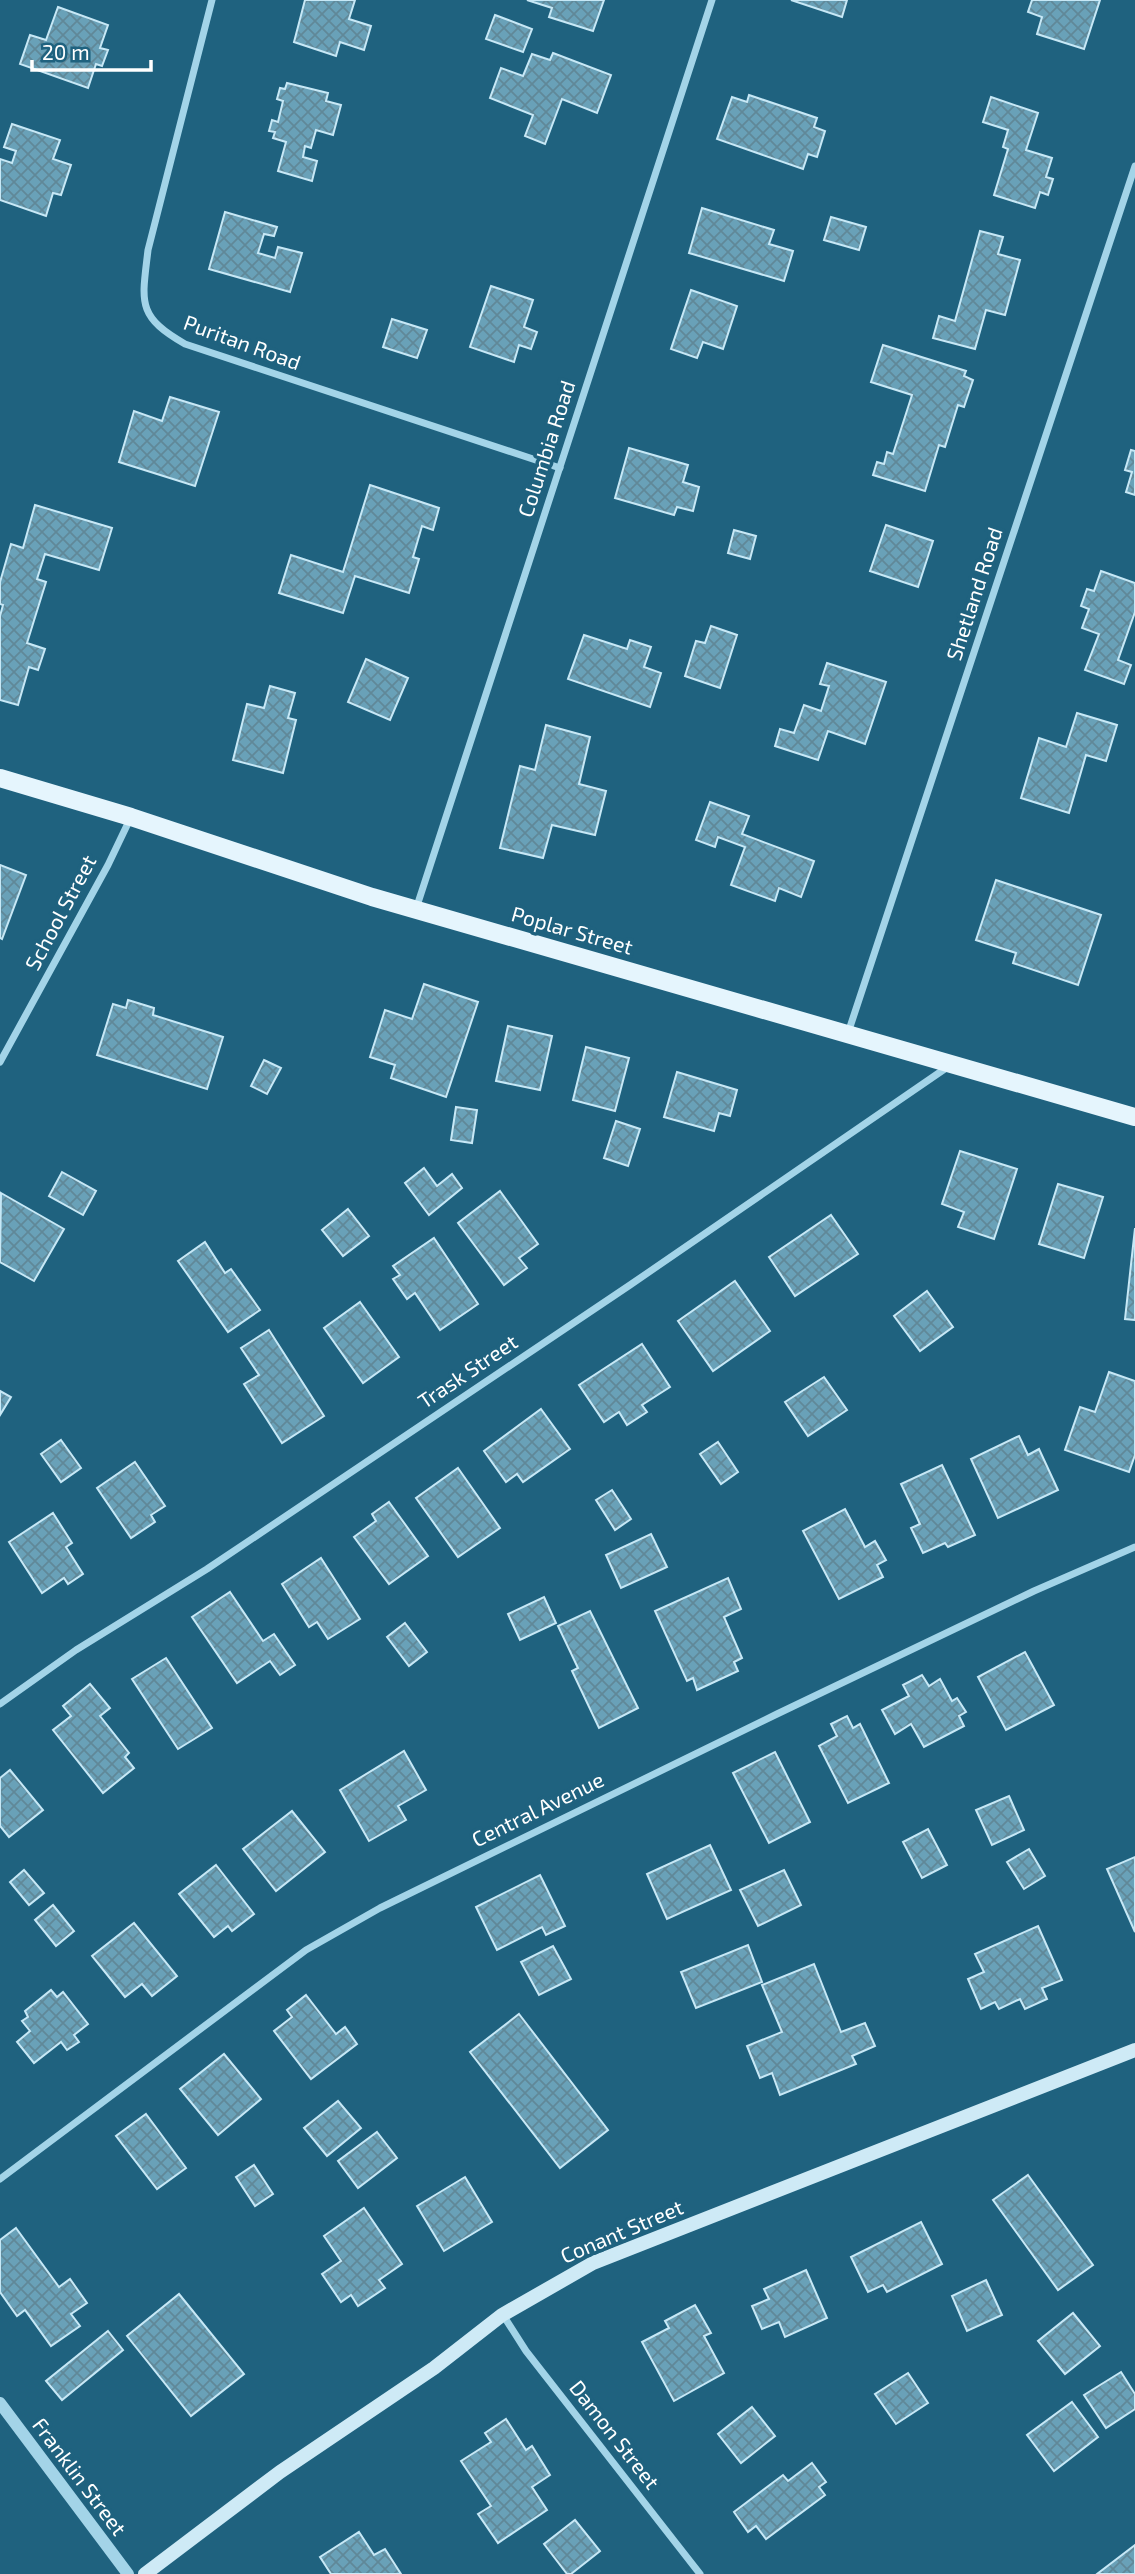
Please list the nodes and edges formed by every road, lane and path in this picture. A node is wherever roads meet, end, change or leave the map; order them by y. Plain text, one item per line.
1 (212, 0) edge
2 (712, 0) edge
3 (1135, 166) edge
4 (560, 468) junction
5 (0, 778) edge
6 (131, 817) junction
7 (415, 909) junction
8 (848, 1034) junction
9 (0, 1062) edge
10 (953, 1063) junction
11 (1135, 1116) edge
12 (1135, 1547) edge
13 (0, 1704) edge
14 (1135, 2050) edge
15 (0, 2179) edge
16 (502, 2315) junction
17 (0, 2403) edge
18 (128, 2574) edge
19 (145, 2574) edge
20 (701, 2574) edge

1 - 4 street, Puritan Road
2 - 4 street, Columbia Road
3 - 8 street, Shetland Road
4 - 7 street, Columbia Road
5 - 6 main road, Poplar Street
6 - 7 main road, Poplar Street
6 - 9 street, School Street
7 - 8 main road, Poplar Street
8 - 10 main road, Poplar Street
10 - 11 main road, Poplar Street
10 - 13 street, Trask Street
12 - 15 street, Central Avenue
14 - 16 main road, Conant Street
16 - 19 main road, Conant Street
16 - 20 street, Damon Street
17 - 18 street, Franklin Street

